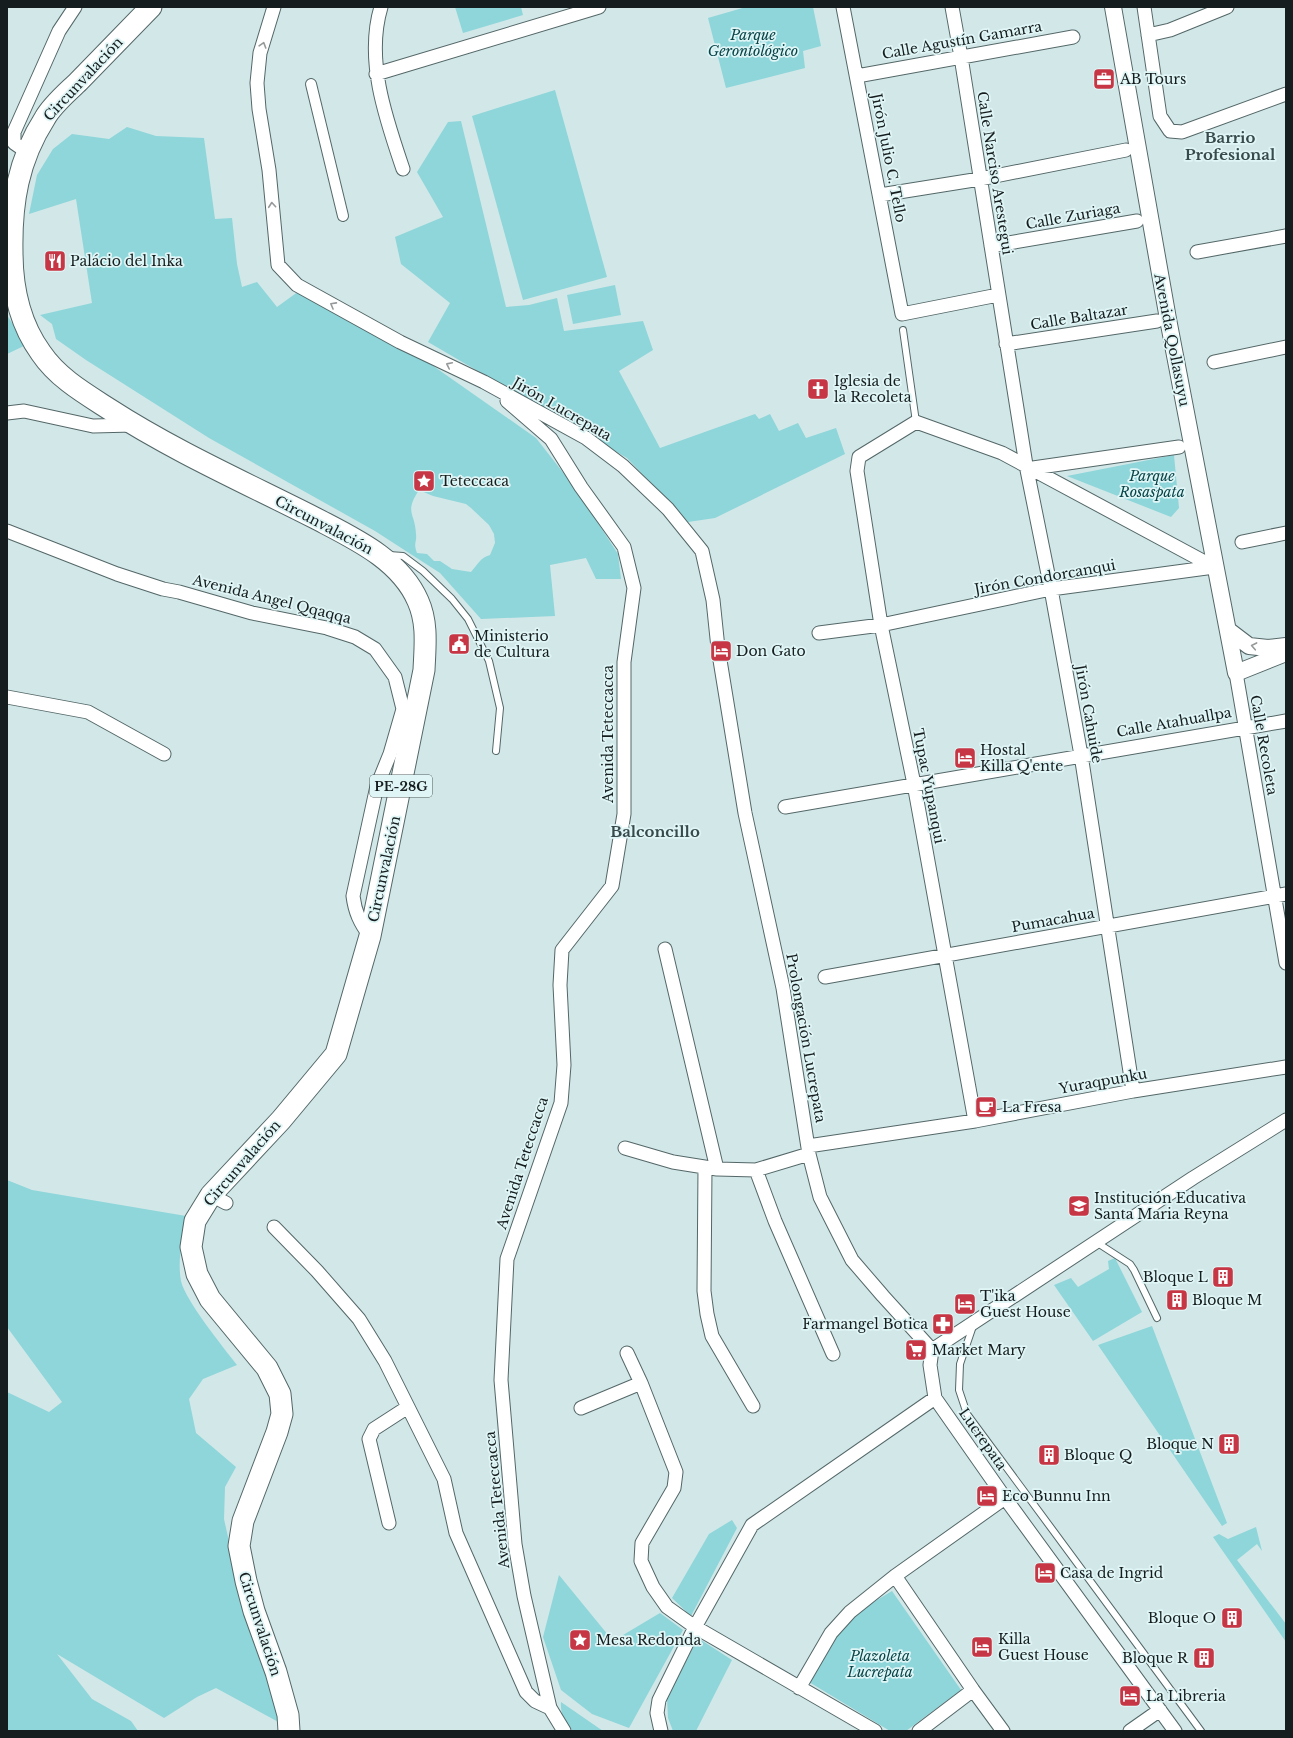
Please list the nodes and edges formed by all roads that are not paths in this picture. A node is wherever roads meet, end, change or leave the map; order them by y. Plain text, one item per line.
1 (75, 7) edge
2 (151, 7) edge
3 (274, 7) edge
4 (381, 7) edge
5 (843, 7) edge
6 (952, 7) edge
7 (1113, 7) edge
8 (1144, 7) edge
9 (1227, 7) edge
10 (593, 8) edge
11 (1148, 35) junction
12 (1073, 37) dead end
13 (961, 57) junction
14 (376, 74) junction
15 (857, 76) junction
16 (311, 84) dead end
17 (1286, 94) edge
18 (20, 146) junction
19 (1126, 150) dead end
20 (403, 169) dead end
21 (980, 179) junction
22 (880, 195) junction
23 (343, 216) dead end
24 (1138, 221) dead end
25 (1286, 236) edge
26 (991, 246) junction
27 (1197, 252) dead end
28 (998, 295) junction
29 (1157, 321) dead end
30 (903, 330) dead end
31 (1006, 344) junction
32 (1286, 346) edge
33 (1214, 362) dead end
34 (484, 382) junction
35 (7, 413) edge
36 (916, 422) junction
37 (134, 425) junction
38 (1178, 447) dead end
39 (1030, 467) junction
40 (7, 531) edge
41 (1286, 533) edge
42 (1242, 542) dead end
43 (380, 555) junction
44 (1214, 567) junction
45 (1051, 589) junction
46 (881, 625) junction
47 (1228, 630) junction
48 (819, 634) dead end
49 (1286, 646) edge
50 (718, 648) joint
51 (1286, 653) edge
52 (1236, 673) junction
53 (7, 697) edge
54 (1286, 720) edge
55 (1244, 726) junction
56 (496, 751) dead end
57 (164, 754) dead end
58 (1081, 755) junction
59 (914, 784) junction
60 (785, 806) dead end
61 (1280, 895) edge
62 (1108, 926) junction
63 (370, 936) junction
64 (665, 949) dead end
65 (944, 955) junction
66 (1286, 964) edge
67 (825, 976) dead end
68 (1286, 1067) edge
69 (1133, 1091) junction
70 (1286, 1120) edge
71 (975, 1121) junction
72 (625, 1148) dead end
73 (809, 1150) junction
74 (711, 1168) junction
75 (756, 1170) junction
76 (274, 1227) dead end
77 (1096, 1242) junction
78 (1157, 1318) dead end
79 (974, 1322) junction
80 (932, 1350) junction
81 (627, 1353) dead end
82 (833, 1354) dead end
83 (641, 1382) junction
84 (935, 1398) junction
85 (753, 1406) dead end
86 (408, 1407) junction
87 (581, 1408) dead end
88 (1005, 1498) junction
89 (389, 1523) dead end
90 (895, 1576) junction
91 (695, 1627) junction
92 (799, 1688) junction
93 (973, 1690) junction
94 (550, 1708) junction
95 (1160, 1710) junction
96 (289, 1731) edge
97 (564, 1731) edge
98 (661, 1731) edge
99 (875, 1731) edge
100 (919, 1731) edge
101 (1004, 1731) edge
102 (1130, 1731) edge
103 (1175, 1731) edge
104 (1201, 1731) edge

1 - 18 street
2 - 18 highway, Circunvalación / PE-28G
34 -> 3 street
4 - 14 street
5 - 15 street, Jirón Julio C. Tello
6 - 13 street, Calle Narciso Arestegui
7 - 44 street, Avenida Qollasuyu
8 - 11 street
9 - 11 street
10 - 14 street
11 - 17 street
12 - 13 street, Calle Agustín Gamarra
13 - 15 street, Calle Agustín Gamarra
13 - 21 street, Calle Narciso Arestegui
14 - 20 street
15 - 22 street, Jirón Julio C. Tello
16 - 23 street
18 - 37 highway, Circunvalación / PE-28G
19 - 21 street
21 - 22 street
21 - 26 street, Calle Narciso Arestegui
22 - 28 street, Jirón Julio C. Tello
24 - 26 street, Calle Zuriaga
25 - 27 street
26 - 28 street, Calle Narciso Arestegui
28 - 31 street, Calle Narciso Arestegui
29 - 31 street, Calle Baltazar
30 - 36 lane
31 - 39 street, Jirón Cahuide
32 - 33 street
34 - 50 street, Jirón Lucrepata
34 - 94 street, Avenida Teteccacca
35 - 37 street
36 - 39 street
36 - 46 street, Tupac Yupanqui
37 - 43 highway, Circunvalación / PE-28G
38 - 39 street
39 - 44 street
39 - 45 street, Jirón Cahuide
40 - 63 street, Avenida Angel Qqaqqa
41 - 42 street
43 - 56 lane
43 - 63 highway, Circunvalación / PE-28G
44 - 45 street, Jirón Condorcanqui
44 - 47 street, Avenida Qollasuyu
45 - 46 street, Jirón Condorcanqui
45 - 58 street, Jirón Cahuide
46 - 48 street, Jirón Condorcanqui
46 - 59 street, Tupac Yupanqui
49 -> 47 street
47 - 52 street, Avenida Qollasuyu
50 - 73 street, Prolongación Lucrepata
51 - 52 street
52 - 55 street, Calle Recoleta
53 - 57 street
54 - 55 street, Calle Atahuallpa
55 - 58 street, Calle Atahuallpa
55 - 61 street, Calle Recoleta
58 - 59 street, Calle Atahuallpa
58 - 62 street, Jirón Cahuide
59 - 60 street, Calle Atahuallpa
59 - 65 street, Tupac Yupanqui
61 - 62 street, Pumacahua
61 - 66 street, Calle Recoleta
62 - 65 street, Pumacahua
62 - 69 street, Jirón Cahuide
63 - 96 highway, Circunvalación / PE-28G
64 - 74 street
65 - 67 street, Pumacahua
65 - 71 street, Tupac Yupanqui
68 - 69 street, Yuraqpunku
69 - 71 street, Yuraqpunku
70 - 77 street
71 - 73 street, Yuraqpunku
72 - 74 street, Yuraqpunku
73 - 75 street, Yuraqpunku
73 - 80 street, Prolongación Lucrepata
74 - 75 street, Yuraqpunku
74 - 85 street
75 - 82 street
76 - 86 street
77 - 78 lane
77 - 79 street
79 - 80 street
79 - 104 lane
80 - 84 street
81 - 83 street
83 - 87 street
83 - 91 street
84 - 88 street, Lucrepata
84 - 91 street
86 - 89 street
86 - 94 street
88 - 90 street
88 - 95 street, Lucrepata
90 - 92 street
90 - 93 street
91 - 92 street
91 - 98 street
92 - 99 street
93 - 100 street
93 - 101 street
94 - 97 street
95 - 102 street
95 - 103 street, Lucrepata

